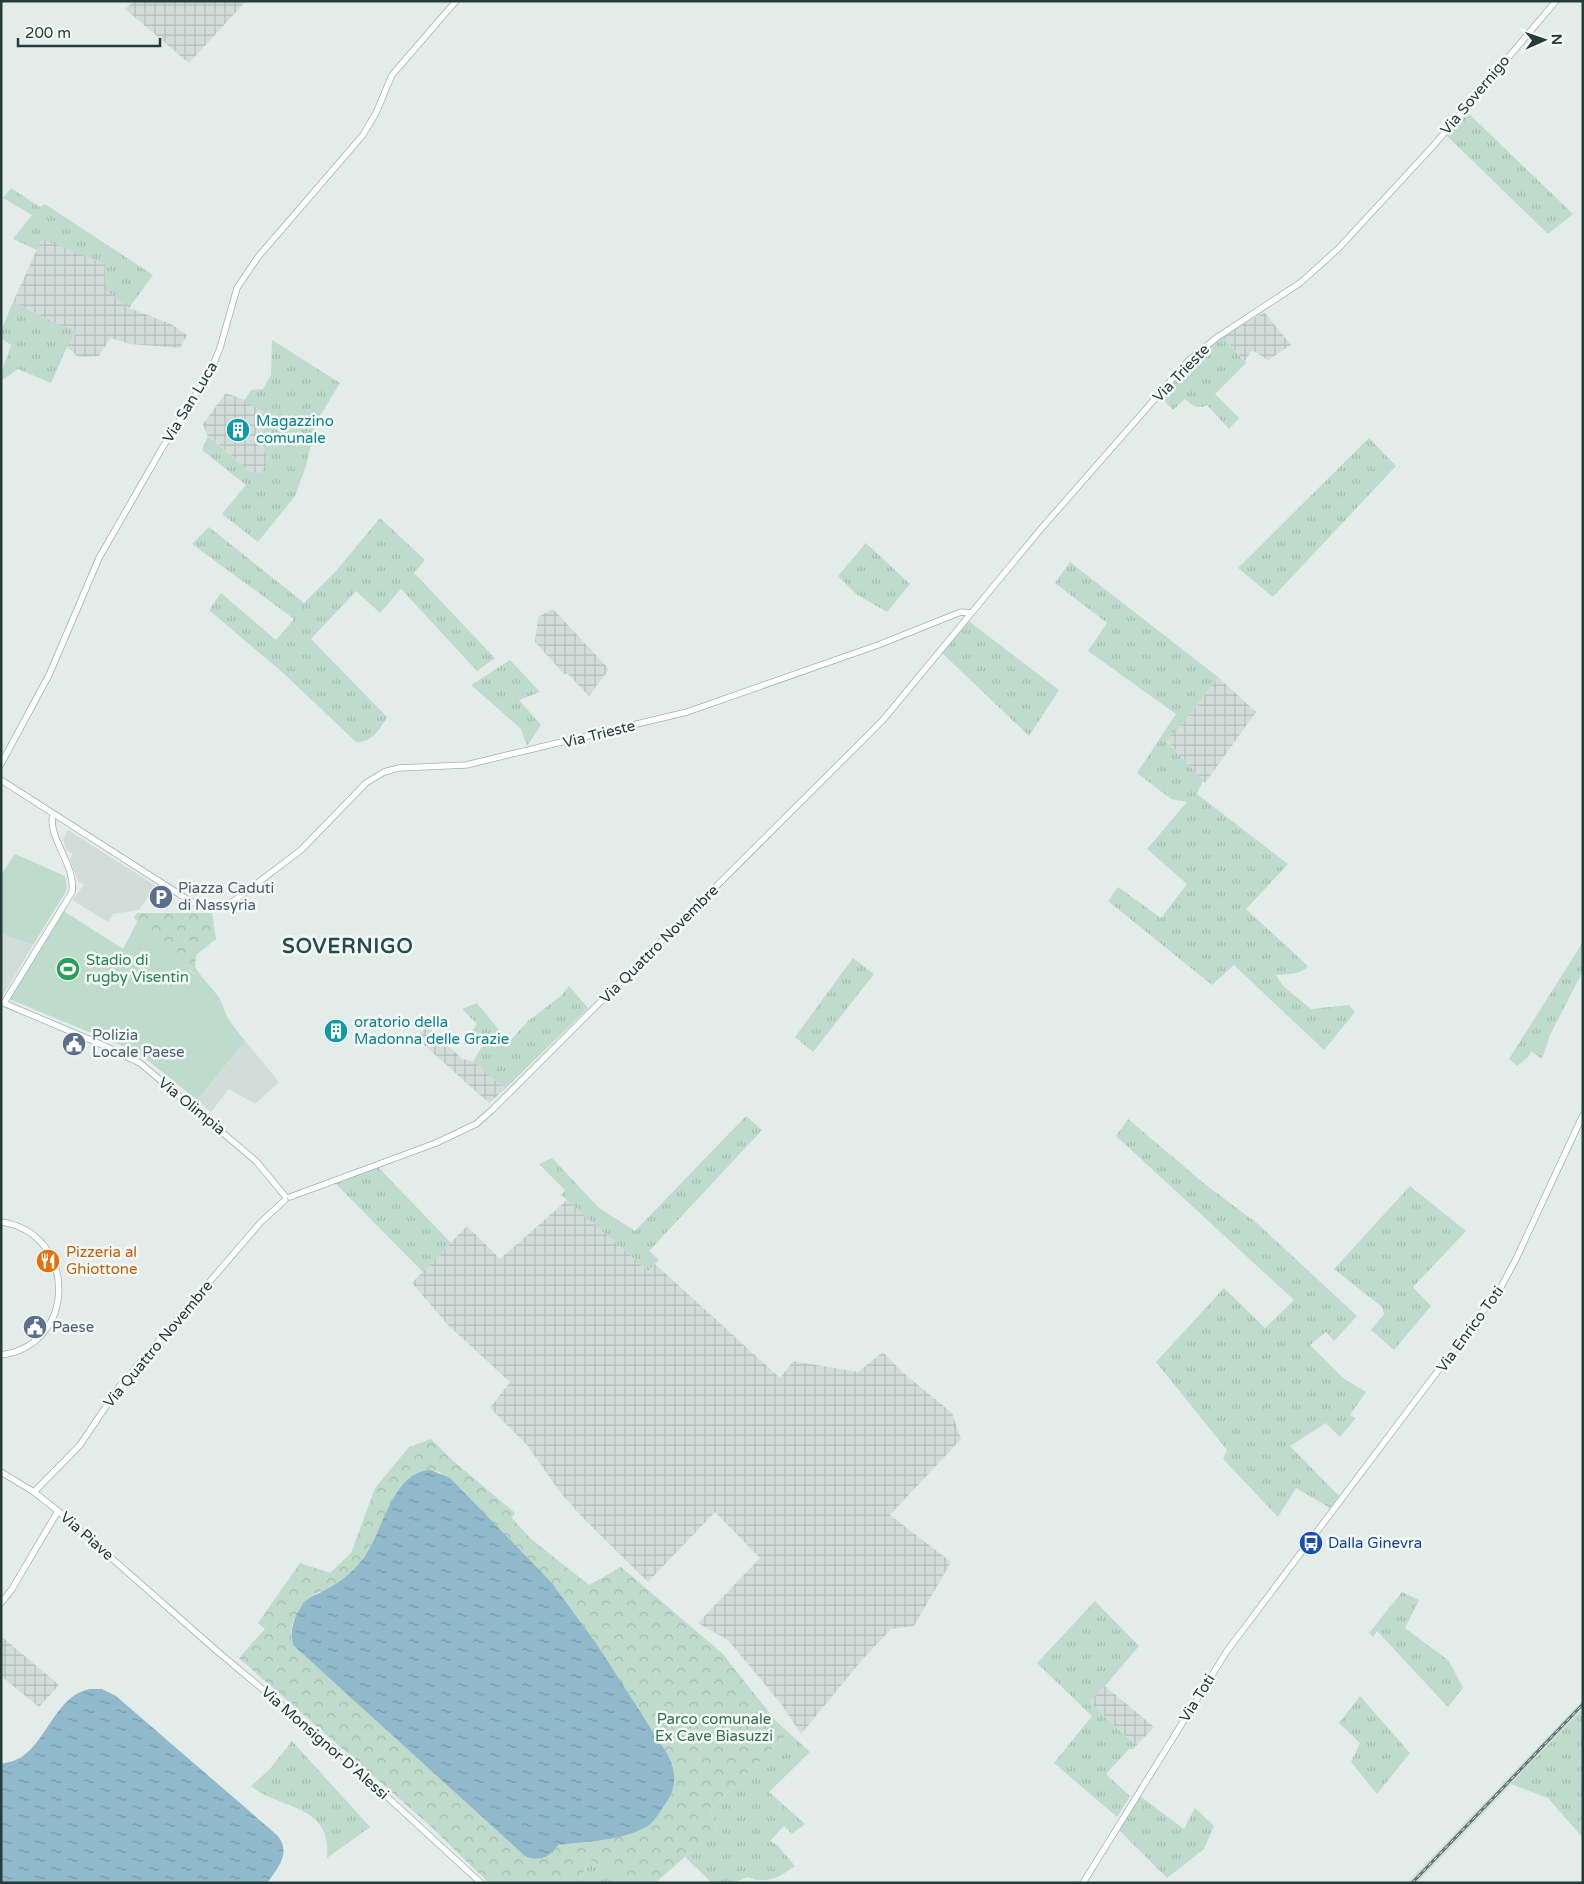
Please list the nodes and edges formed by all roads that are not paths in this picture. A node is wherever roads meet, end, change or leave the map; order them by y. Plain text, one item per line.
1 (456, 1) edge
2 (1556, 1) edge
3 (1434, 145) joint
4 (971, 612) junction
5 (949, 618) junction
6 (964, 622) junction
7 (3, 756) edge
8 (1, 764) edge
9 (1, 780) edge
10 (1, 786) edge
11 (12, 787) junction
12 (53, 814) junction
13 (2, 1002) edge
14 (1583, 1115) edge
15 (287, 1198) junction
16 (1, 1222) edge
17 (1, 1355) edge
18 (1, 1472) edge
19 (34, 1492) junction
20 (58, 1511) junction
21 (1324, 1523) joint
22 (1, 1603) edge
23 (167, 1607) joint
24 (480, 1883) edge
25 (1083, 1883) edge

1 - 7 main road, Via San Luca
2 - 3 main road, Via Sovernigo
3 - 4 main road, Via Trieste
4 - 5 main road, Via Trieste
4 - 6 main road, Via Quattro Novembre
5 - 6 main road
5 - 12 main road, Via Trieste
6 - 15 main road, Via Quattro Novembre
7 - 8 main road, Via San Luca
9 - 11 main road, Via Trieste
10 - 11 main road
11 - 12 main road, Via Trieste
12 - 13 main road
13 - 15 main road, Via Olimpia
14 - 21 main road, Via Enrico Toti
15 - 19 main road, Via Quattro Novembre
16 - 17 main road
18 - 19 main road, Via Piave
19 - 20 main road, Via Piave
20 - 22 main road
20 - 23 main road, Via Piave
21 - 25 main road, Via Toti
23 - 24 main road, Via Monsignor D'Alessi

